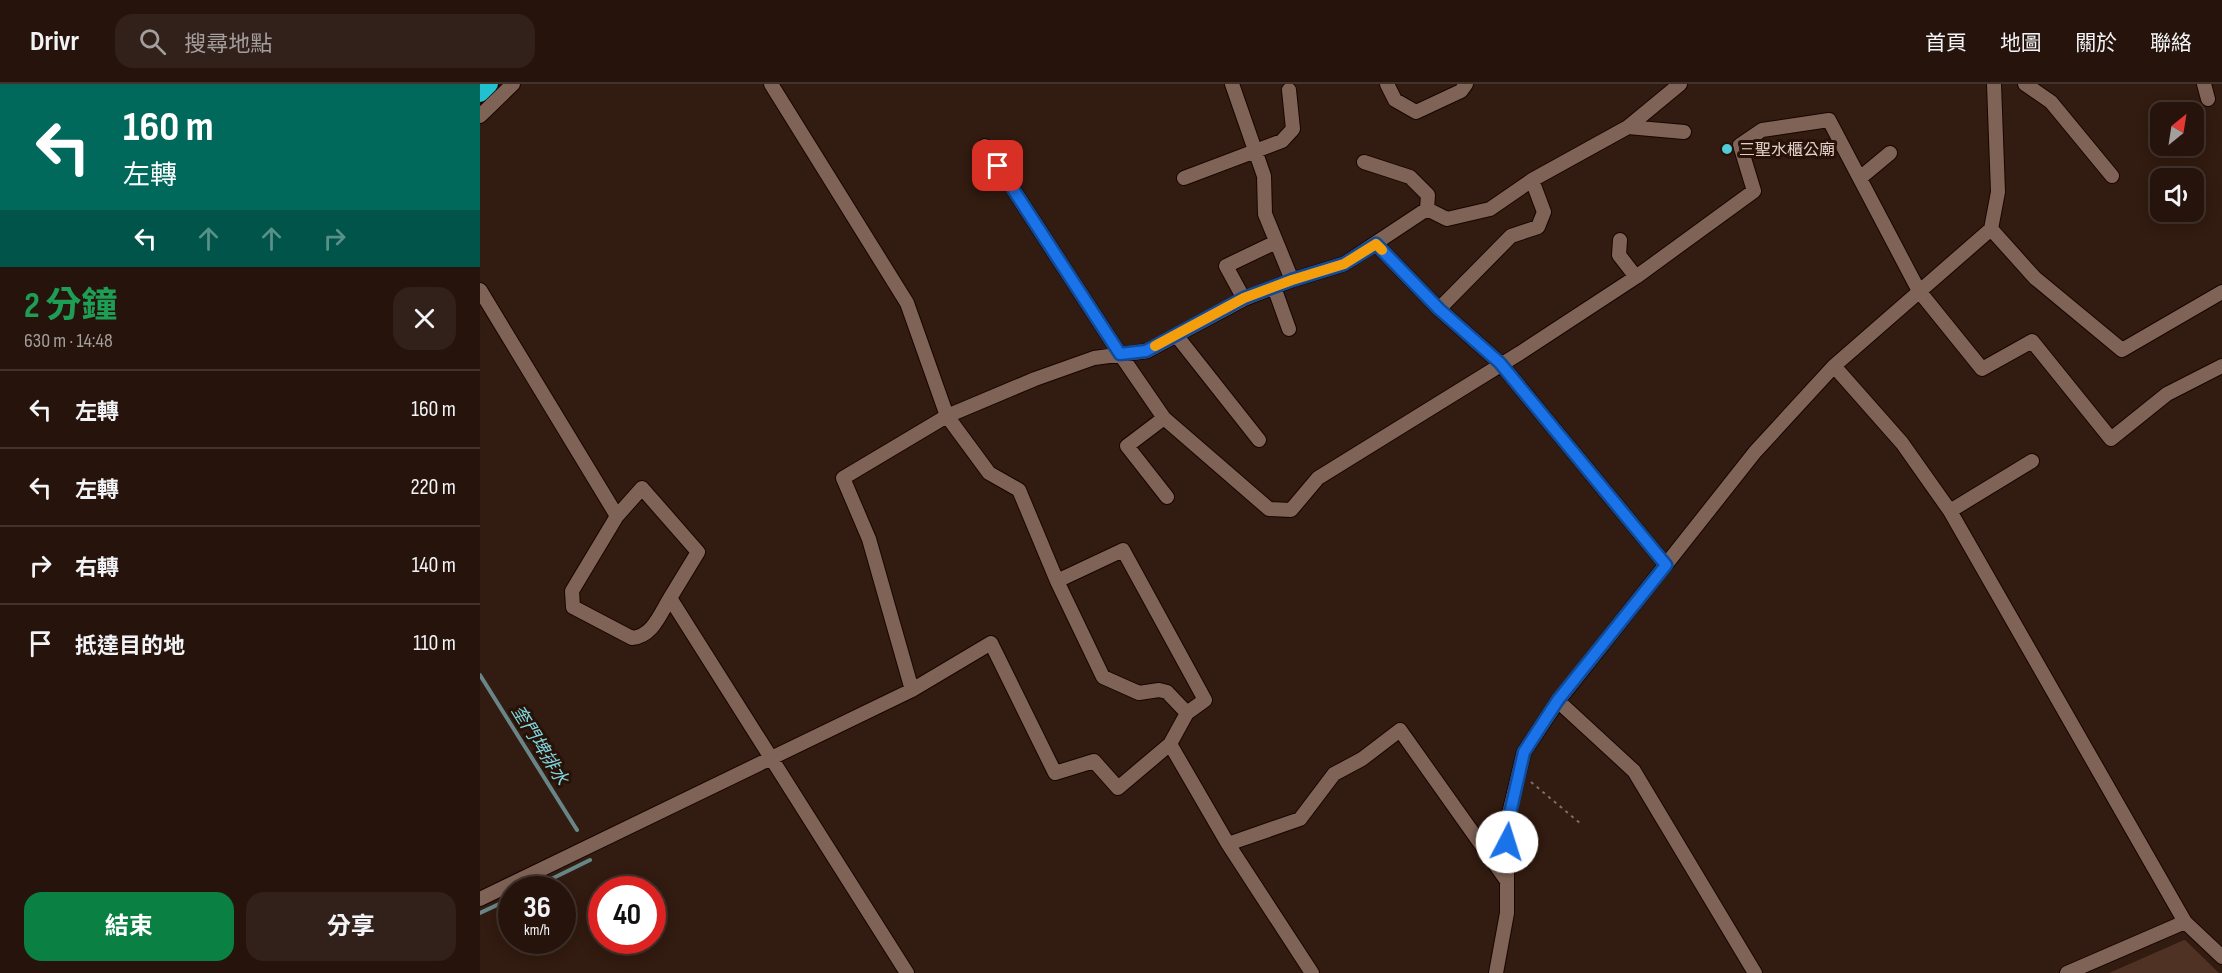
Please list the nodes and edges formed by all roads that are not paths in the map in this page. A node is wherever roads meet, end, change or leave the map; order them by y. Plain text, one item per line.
1 (489, 84) edge
2 (513, 84) edge
3 (771, 84) edge
4 (1232, 84) edge
5 (1387, 84) edge
6 (1466, 84) edge
7 (1680, 84) edge
8 (1994, 84) edge
9 (2025, 84) edge
10 (2204, 84) edge
11 (1289, 90) dead end
12 (480, 93) edge
13 (2208, 99) dead end
14 (480, 116) edge
15 (1628, 127) junction
16 (1684, 132) dead end
17 (985, 146) dead end
18 (1257, 152) junction
19 (1890, 153) dead end
20 (1364, 162) dead end
21 (2112, 176) dead end
22 (1184, 178) dead end
23 (1860, 178) junction
24 (1532, 180) junction
25 (1427, 209) junction
26 (1991, 229) junction
27 (1620, 240) dead end
28 (1276, 242) junction
29 (1376, 244) junction
30 (1636, 277) junction
31 (1292, 280) junction
32 (1274, 286) junction
33 (480, 290) edge
34 (1919, 291) junction
35 (2222, 292) edge
36 (1244, 298) junction
37 (1439, 309) junction
38 (1289, 329) dead end
39 (1176, 335) junction
40 (1120, 354) junction
41 (1500, 363) junction
42 (1833, 366) junction
43 (2222, 366) edge
44 (947, 416) junction
45 (1164, 418) junction
46 (1259, 440) dead end
47 (2032, 461) dead end
48 (1167, 497) dead end
49 (1950, 511) junction
50 (617, 516) junction
51 (1666, 565) junction
52 (1057, 581) junction
53 (670, 598) junction
54 (912, 690) junction
55 (1558, 700) junction
56 (1187, 713) junction
57 (1170, 744) junction
58 (772, 758) junction
59 (1228, 844) junction
60 (1507, 881) junction
61 (480, 899) edge
62 (2185, 922) junction
63 (2222, 957) edge
64 (907, 973) edge
65 (1312, 973) edge
66 (1496, 973) edge
67 (1755, 973) edge
68 (2067, 973) edge

1 - 12 highway
2 - 14 street
3 - 44 street
4 - 18 street
5 - 6 street
7 - 15 street
8 - 26 street
9 - 21 street
10 - 13 street
11 - 18 street
15 - 16 street
15 - 24 street
17 - 40 street
18 - 22 street
18 - 28 street
19 - 23 street
20 - 25 street
23 - 30 street
23 - 34 street
24 - 25 street
24 - 37 street
25 - 29 street
26 - 34 street
26 - 35 street
27 - 30 street
28 - 31 street
28 - 36 street
29 - 31 street
29 - 37 street
30 - 41 street
31 - 32 street
32 - 36 street
32 - 38 street
33 - 50 street
34 - 42 street
34 - 43 street
36 - 39 street
37 - 41 street
39 - 40 street
39 - 46 street
40 - 44 street
40 - 45 street
41 - 45 street
41 - 51 street
42 - 49 street
42 - 51 street
44 - 52 street
44 - 54 street
45 - 48 street
47 - 49 street
49 - 62 street
50 - 53 street
50 - 53 street
51 - 55 street
52 - 56 street
52 - 56 street
53 - 58 street
54 - 57 street
54 - 58 street
55 - 60 street
55 - 67 street
56 - 57 street
57 - 59 street
58 - 61 street
58 - 64 street
59 - 60 street
59 - 65 street
60 - 66 street
62 - 63 street
62 - 68 street

